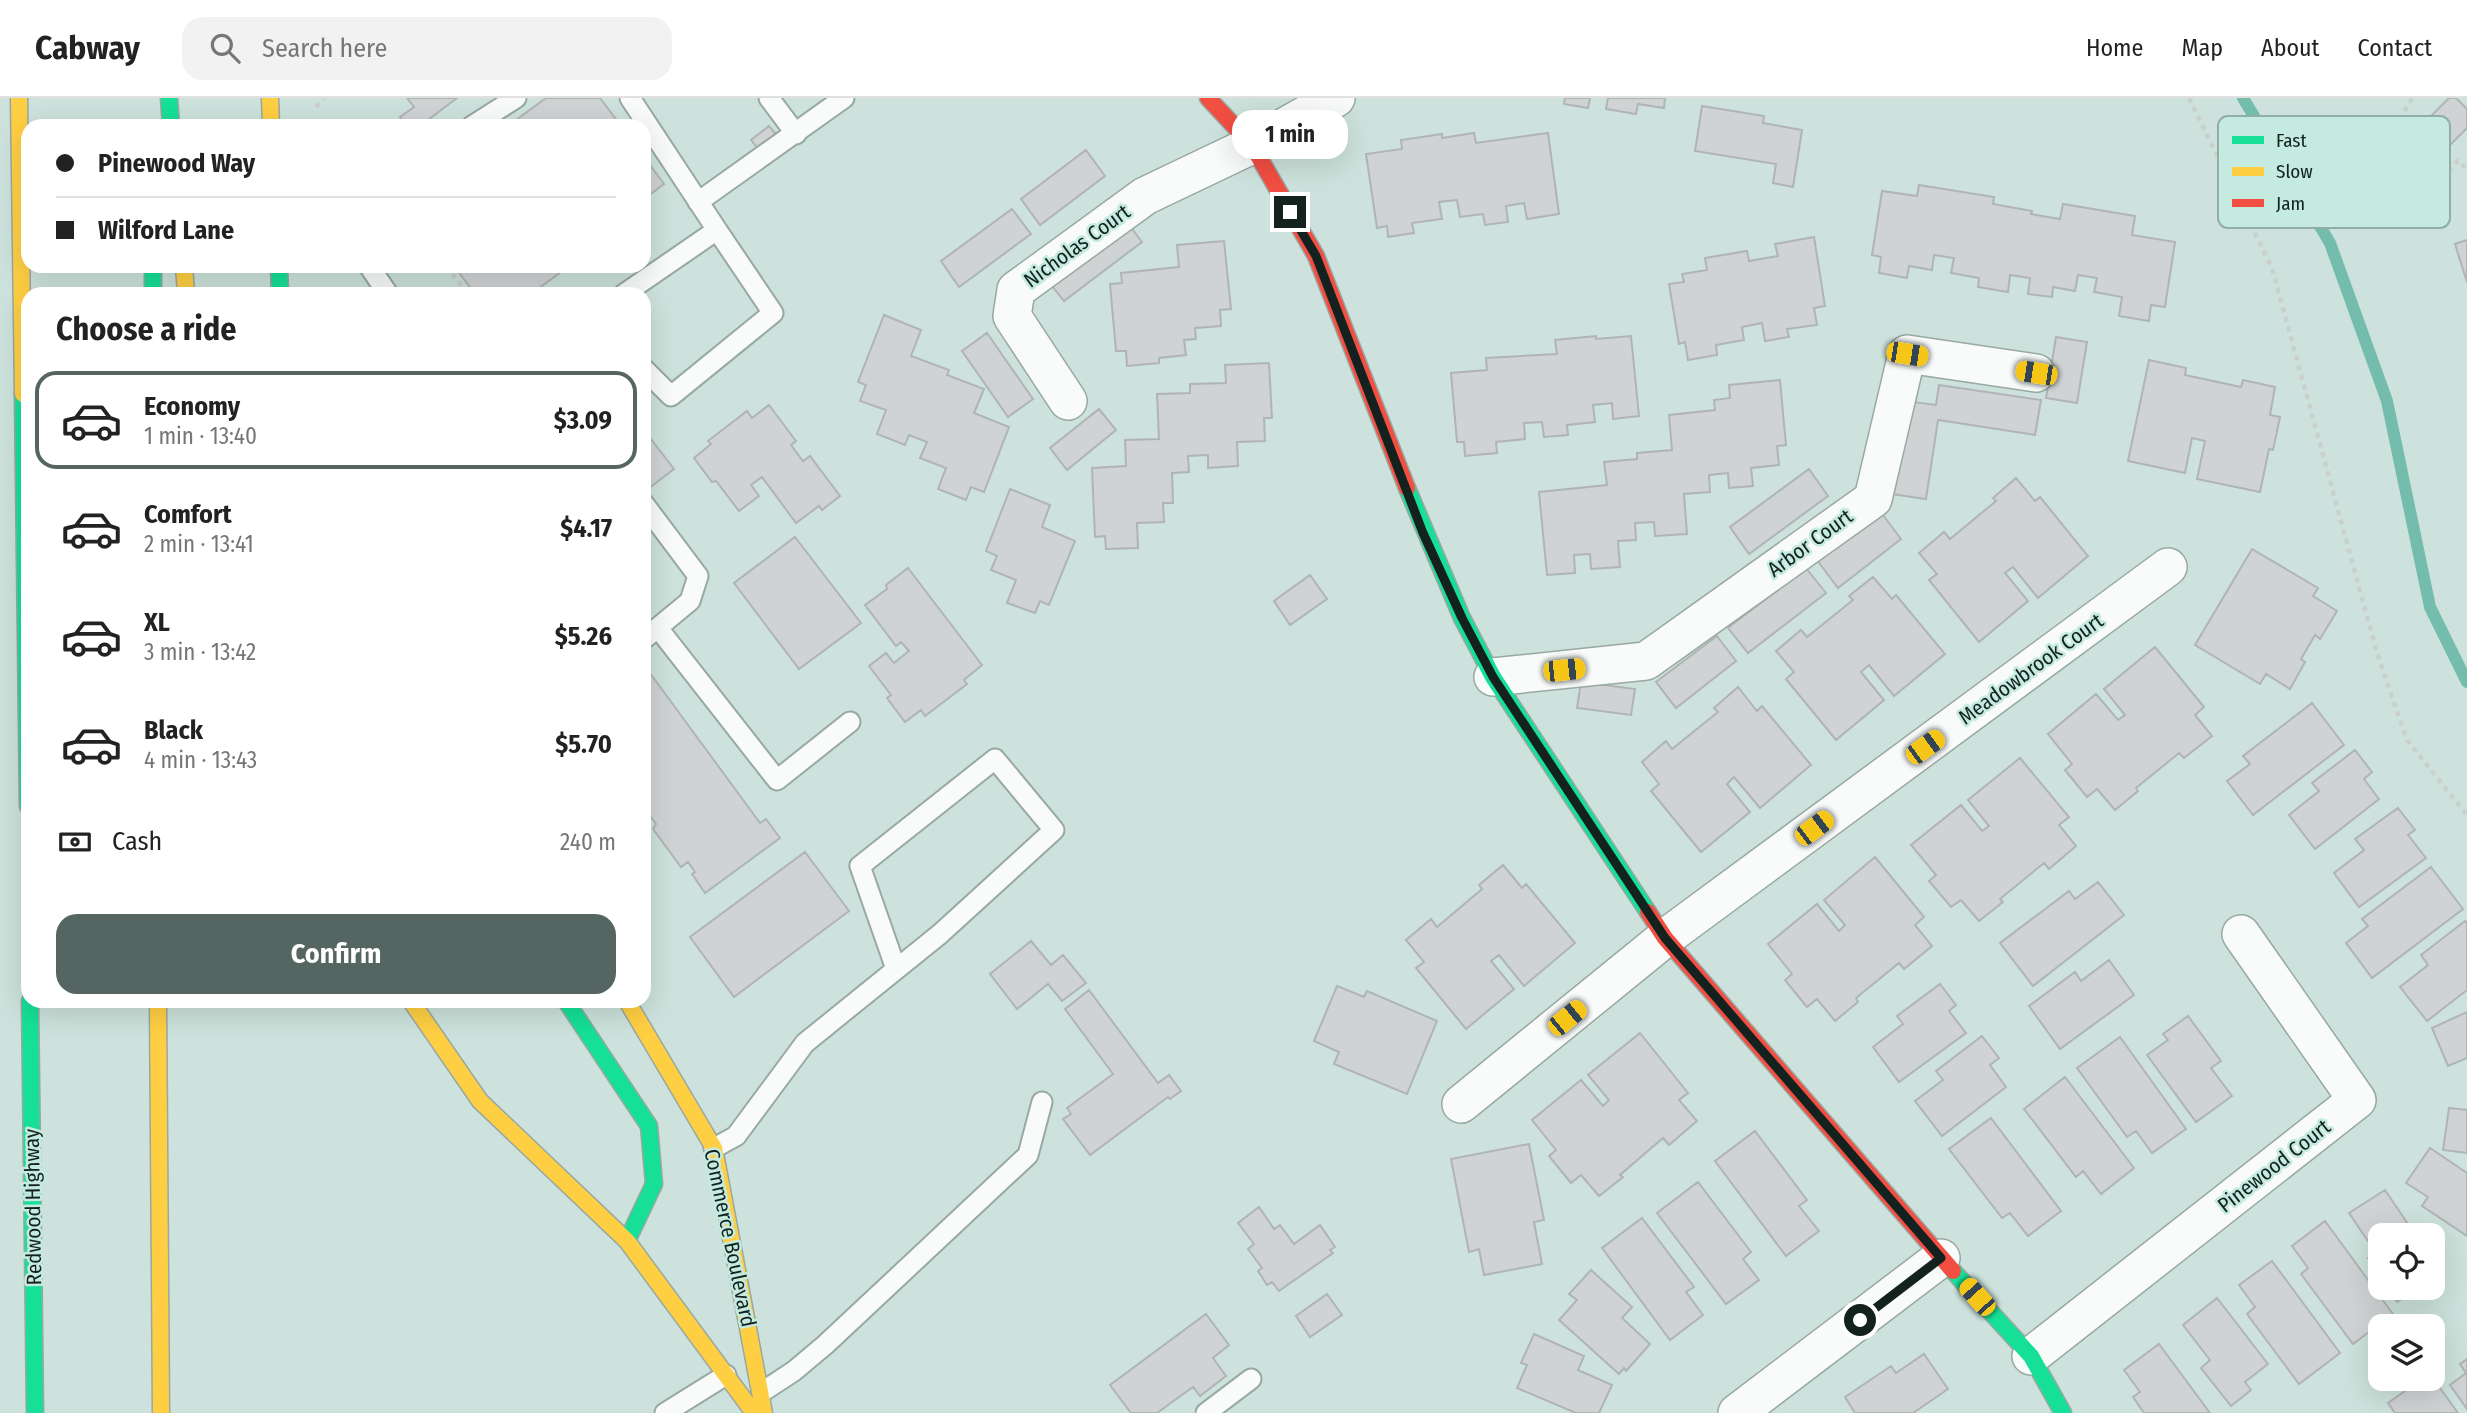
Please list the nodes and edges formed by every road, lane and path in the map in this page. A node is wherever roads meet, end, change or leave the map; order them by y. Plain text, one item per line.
1 (19, 98) edge
2 (169, 98) edge
3 (270, 98) edge
4 (324, 98) edge
5 (516, 98) edge
6 (630, 98) edge
7 (769, 98) edge
8 (844, 98) edge
9 (1208, 98) edge
10 (1336, 98) edge
11 (2189, 98) edge
12 (2412, 98) edge
13 (316, 107) dead end
14 (2402, 116) edge
15 (170, 119) edge
16 (271, 119) edge
17 (483, 119) edge
18 (644, 119) edge
19 (651, 130) edge
20 (796, 134) junction
21 (1252, 145) junction
22 (2218, 157) edge
23 (2450, 170) edge
24 (2467, 170) edge
25 (698, 202) junction
26 (2252, 228) edge
27 (717, 230) junction
28 (21, 255) edge
29 (452, 273) edge
30 (462, 287) edge
31 (634, 287) edge
32 (2036, 373) dead end
33 (651, 376) edge
34 (1068, 401) dead end
35 (651, 513) edge
36 (2168, 567) dead end
37 (651, 634) edge
38 (1493, 677) junction
39 (850, 722) dead end
40 (2467, 815) edge
41 (2241, 934) dead end
42 (1665, 938) junction
43 (896, 969) junction
44 (30, 1008) edge
45 (158, 1008) edge
46 (416, 1008) edge
47 (571, 1008) edge
48 (631, 1008) edge
49 (1042, 1102) dead end
50 (1461, 1104) dead end
51 (714, 1148) junction
52 (627, 1241) junction
53 (1941, 1258) junction
54 (2031, 1356) junction
55 (726, 1375) junction
56 (1251, 1379) dead end
57 (762, 1392) junction
58 (35, 1413) edge
59 (161, 1413) edge
60 (665, 1413) edge
61 (754, 1413) edge
62 (765, 1413) edge
63 (1206, 1413) edge
64 (1737, 1413) edge
65 (2063, 1413) edge

1 - 28 main road
2 - 15 main road
3 - 16 main road
4 - 13 path
5 - 17 lane
6 - 18 lane
7 - 20 lane
8 - 20 lane
9 - 21 main road
10 - 21 street, Nicholas Court
11 - 22 path
12 - 14 path
19 - 25 lane
20 - 25 lane
21 - 34 street, Nicholas Court
21 - 38 main road
23 - 24 path
25 - 27 lane
26 - 40 path
27 - 31 lane
27 - 33 lane
29 - 30 path
32 - 38 street, Arbor Court
35 - 37 lane
36 - 42 street, Meadowbrook Court
37 - 39 lane
38 - 42 main road
41 - 54 street, Pinewood Court
42 - 50 street, Meadowbrook Court
42 - 53 main road
43 - 43 lane
43 - 51 lane
44 - 58 main road, Redwood Highway
45 - 59 main road
46 - 52 main road
47 - 52 main road
48 - 51 main road, Commerce Boulevard
49 - 57 lane
51 - 57 main road, Commerce Boulevard
52 - 55 main road
53 - 54 main road
53 - 64 street
54 - 65 main road
55 - 60 lane
55 - 61 main road
56 - 63 lane
57 - 62 main road, Commerce Boulevard

